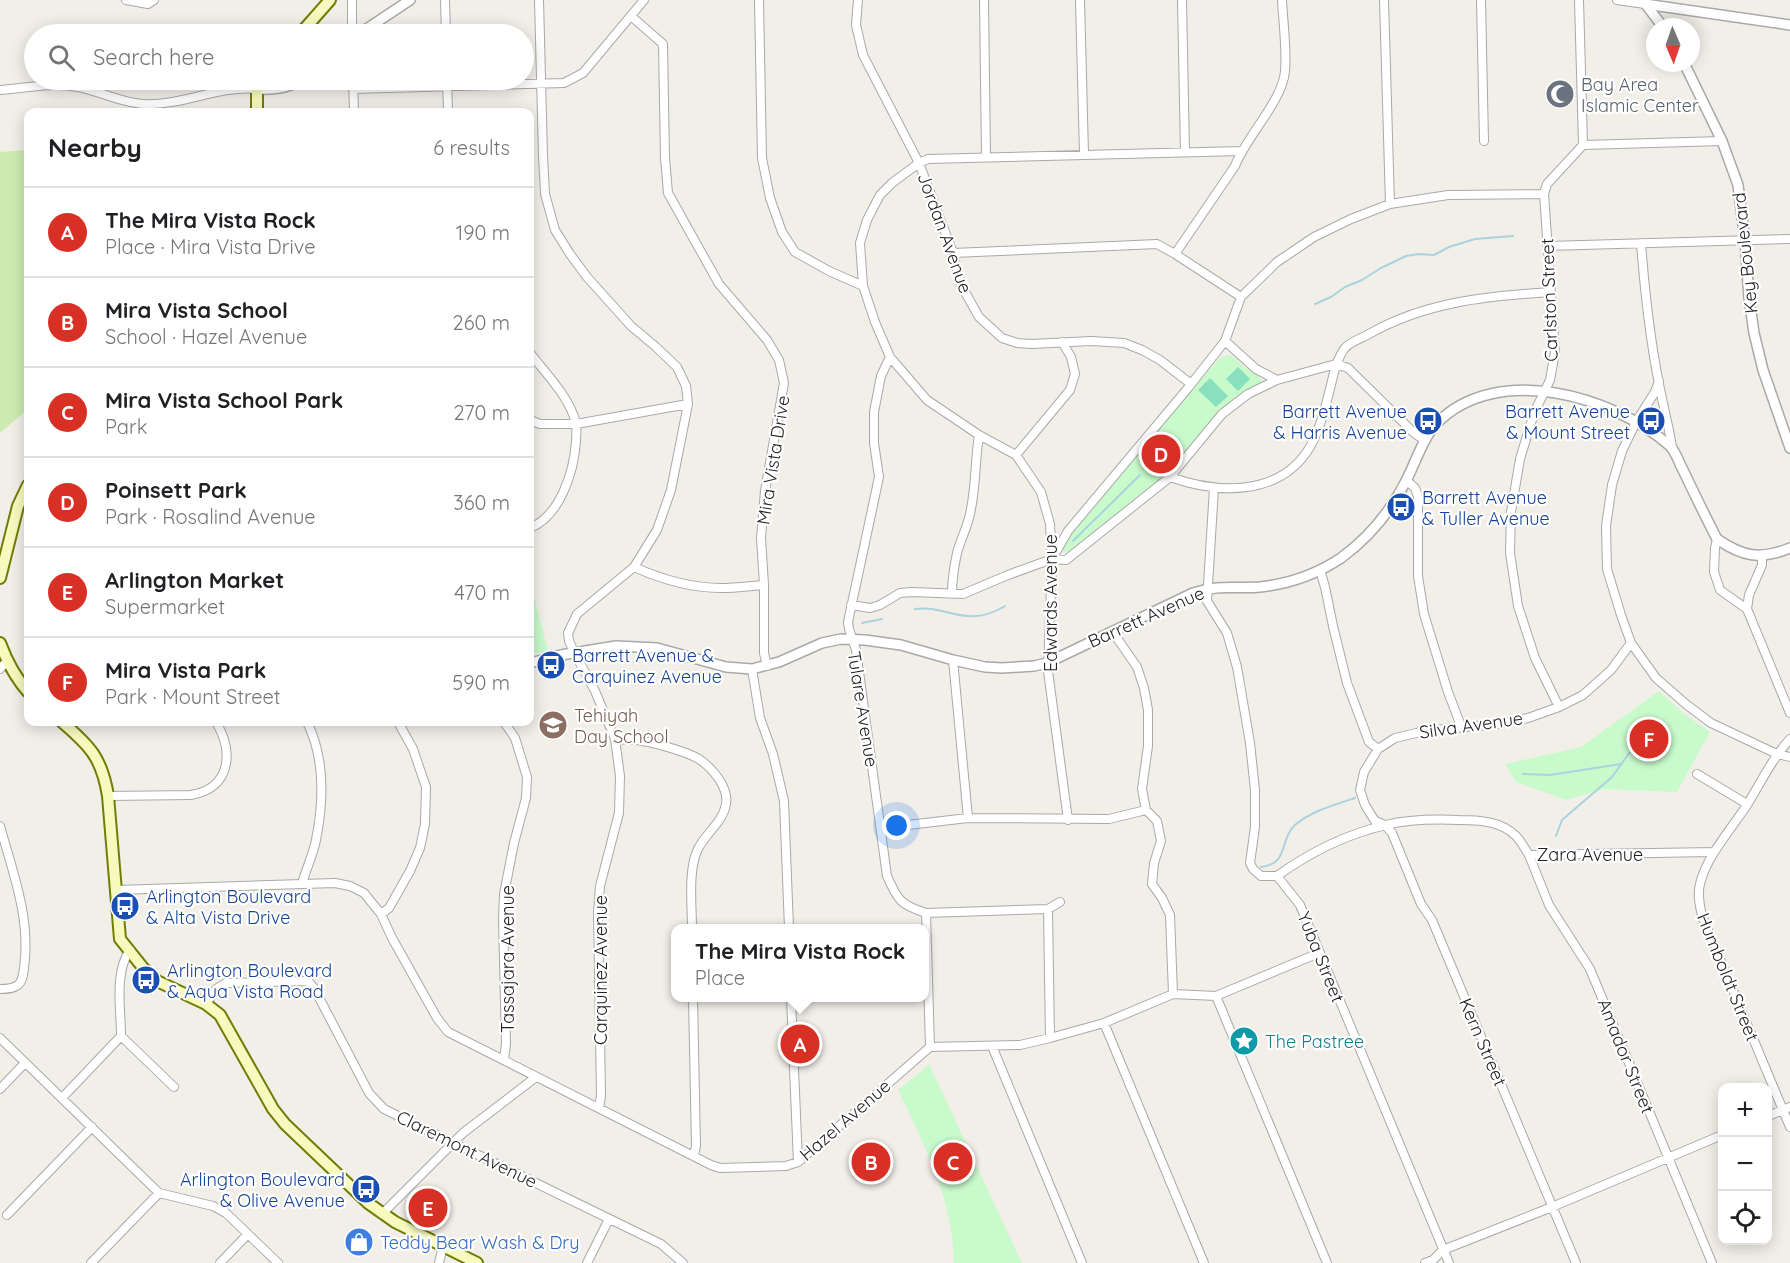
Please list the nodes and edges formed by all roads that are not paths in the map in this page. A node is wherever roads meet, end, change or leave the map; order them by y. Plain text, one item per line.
1 (154, 0) edge
2 (330, 0) edge
3 (352, 0) edge
4 (410, 0) edge
5 (446, 0) edge
6 (539, 0) edge
7 (644, 0) edge
8 (759, 0) edge
9 (858, 0) edge
10 (984, 0) edge
11 (1080, 0) edge
12 (1182, 0) edge
13 (1282, 0) edge
14 (1384, 0) edge
15 (1481, 0) edge
16 (1579, 0) edge
17 (1617, 0) edge
18 (130, 1) edge
19 (1644, 2) edge
20 (631, 16) junction
21 (1656, 18) edge
22 (309, 24) edge
23 (352, 24) edge
24 (373, 24) edge
25 (446, 24) edge
26 (1790, 25) edge
27 (1688, 72) edge
28 (534, 84) edge
29 (542, 84) junction
30 (24, 88) edge
31 (0, 90) edge
32 (87, 90) edge
33 (233, 90) edge
34 (259, 90) edge
35 (353, 90) edge
36 (447, 90) edge
37 (145, 108) edge
38 (257, 108) edge
39 (354, 108) edge
40 (448, 108) edge
41 (1484, 141) dead end
42 (1722, 141) junction
43 (1583, 145) junction
44 (1241, 151) junction
45 (1185, 152) junction
46 (1083, 154) junction
47 (986, 157) junction
48 (919, 163) junction
49 (1544, 194) junction
50 (1389, 204) junction
51 (1790, 239) edge
52 (1745, 240) junction
53 (1641, 243) junction
54 (1548, 246) junction
55 (953, 253) junction
56 (1175, 254) junction
57 (863, 286) junction
58 (1551, 292) junction
59 (1241, 297) junction
60 (1062, 342) junction
61 (1225, 342) junction
62 (890, 357) junction
63 (534, 358) edge
64 (1336, 364) junction
65 (1277, 380) junction
66 (1659, 381) junction
67 (1191, 384) junction
68 (1545, 391) junction
69 (688, 404) junction
70 (534, 422) edge
71 (1636, 422) junction
72 (576, 424) junction
73 (979, 435) junction
74 (1425, 441) junction
75 (1672, 448) junction
76 (1790, 448) edge
77 (1016, 455) junction
78 (1170, 477) junction
79 (1406, 480) junction
80 (1214, 488) junction
81 (24, 493) edge
82 (534, 526) edge
83 (1717, 539) junction
84 (1790, 548) edge
85 (1762, 556) junction
86 (1052, 559) junction
87 (634, 567) junction
88 (1320, 570) junction
89 (0, 578) edge
90 (764, 585) junction
91 (1208, 588) junction
92 (952, 594) junction
93 (851, 605) junction
94 (1747, 609) junction
95 (1112, 631) junction
96 (852, 640) junction
97 (0, 643) edge
98 (1631, 643) junction
99 (574, 652) junction
100 (953, 660) junction
101 (534, 662) edge
102 (1047, 663) junction
103 (3, 665) edge
104 (767, 666) junction
105 (752, 669) junction
106 (24, 687) edge
107 (1559, 707) junction
108 (1790, 714) edge
109 (66, 726) edge
110 (218, 726) edge
111 (309, 726) edge
112 (400, 726) edge
113 (507, 726) edge
114 (1461, 726) junction
115 (615, 739) junction
116 (1790, 739) edge
117 (1378, 749) junction
118 (1777, 754) junction
119 (1790, 757) edge
120 (1697, 774) dead end
121 (108, 796) junction
122 (1747, 804) junction
123 (1146, 810) junction
124 (968, 818) junction
125 (1068, 820) junction
126 (1385, 825) junction
127 (0, 826) edge
128 (882, 828) junction
129 (1714, 852) junction
130 (1529, 855) junction
131 (1277, 876) junction
132 (302, 884) junction
133 (116, 890) junction
134 (1059, 902) dead end
135 (1048, 909) junction
136 (926, 913) junction
137 (381, 914) junction
138 (692, 924) edge
139 (789, 924) edge
140 (926, 924) edge
141 (130, 950) junction
142 (1319, 953) junction
143 (0, 989) edge
144 (1173, 994) junction
145 (1216, 996) junction
146 (693, 1002) edge
147 (791, 1002) edge
148 (929, 1002) edge
149 (206, 1004) junction
150 (1104, 1023) junction
151 (121, 1036) junction
152 (0, 1038) edge
153 (1050, 1038) junction
154 (992, 1046) junction
155 (930, 1047) junction
156 (504, 1059) junction
157 (25, 1063) junction
158 (536, 1077) junction
159 (174, 1087) dead end
160 (0, 1089) edge
161 (62, 1098) junction
162 (599, 1108) junction
163 (1786, 1108) edge
164 (1772, 1114) edge
165 (92, 1127) junction
166 (1790, 1127) edge
167 (1718, 1137) edge
168 (453, 1143) junction
169 (694, 1155) junction
170 (1668, 1158) junction
171 (798, 1162) junction
172 (159, 1193) junction
173 (1552, 1207) junction
174 (382, 1214) junction
175 (7, 1215) dead end
176 (609, 1219) junction
177 (248, 1234) junction
178 (443, 1246) junction
179 (1443, 1250) junction
180 (90, 1263) edge
181 (220, 1263) edge
182 (278, 1263) edge
183 (439, 1263) edge
184 (477, 1263) edge
185 (587, 1263) edge
186 (683, 1263) edge
187 (1082, 1263) edge
188 (1204, 1263) edge
189 (1327, 1263) edge
190 (1425, 1263) edge
191 (1449, 1263) edge
192 (1576, 1263) edge
193 (1712, 1263) edge

1 - 18 street
2 - 22 main road
3 - 23 street
4 - 24 street
5 - 25 street
6 - 29 street, Carquinez Avenue
7 - 20 street
8 - 57 street
9 - 48 street, Jordan Avenue
10 - 47 street
11 - 46 street
12 - 45 street
13 - 44 street
14 - 50 street
15 - 41 street
16 - 43 street
17 - 19 street
19 - 21 street
19 - 26 street
20 - 29 street
20 - 90 street, Mira Vista Drive
27 - 42 street, Key Boulevard
28 - 29 street
29 - 69 street, Carquinez Avenue
30 - 31 street
32 - 37 street
33 - 37 street
34 - 38 main road
35 - 39 street
36 - 40 street
42 - 43 street
42 - 52 street, Key Boulevard
43 - 49 street
44 - 45 street
44 - 56 street
45 - 46 street
46 - 47 street
47 - 48 street
48 - 55 street, Jordan Avenue
48 - 57 street, Edwards Avenue
49 - 50 street
49 - 54 street, Carlston Street
50 - 59 street
51 - 52 street
52 - 53 street
52 - 76 street, Key Boulevard
53 - 54 street
53 - 66 street
54 - 58 street, Carlston Street
55 - 56 street
55 - 60 street, Jordan Avenue
56 - 59 street
57 - 62 street, Edwards Avenue
58 - 64 street
58 - 68 street, Carlston Street
59 - 61 street
60 - 67 street, Jordan Avenue
60 - 77 street
61 - 65 street
61 - 67 street
62 - 73 street, Edwards Avenue
62 - 93 street, Tulare Avenue
63 - 72 street
64 - 65 street
64 - 74 street
64 - 80 street
65 - 78 street
66 - 71 street
66 - 75 street
67 - 86 street
68 - 71 street, Barrett Avenue
68 - 74 street, Barrett Avenue
68 - 107 street, Carlston Street
69 - 72 street
69 - 87 street, Carquinez Avenue
70 - 72 street
71 - 75 street, Barrett Avenue
71 - 98 street
72 - 82 street
73 - 77 street, Edwards Avenue
73 - 92 street
74 - 79 street, Barrett Avenue
75 - 83 street, Barrett Avenue
77 - 86 street, Edwards Avenue
78 - 80 street
78 - 86 street
79 - 88 street, Barrett Avenue
79 - 114 street
80 - 91 street, Yuba Street
81 - 89 main road
83 - 85 street
83 - 94 street
84 - 85 street
85 - 94 street
86 - 92 street
86 - 102 street, Edwards Avenue
87 - 90 street
87 - 99 street, Carquinez Avenue
88 - 91 street, Barrett Avenue
88 - 117 street
90 - 104 street, Mira Vista Drive
91 - 95 street, Barrett Avenue
91 - 131 street, Yuba Street
92 - 93 street
93 - 96 street, Tulare Avenue
94 - 108 street
95 - 102 street, Barrett Avenue
95 - 123 street
96 - 100 street, Barrett Avenue
96 - 104 street, Barrett Avenue
96 - 128 street, Tulare Avenue
97 - 103 main road
98 - 107 street, Silva Avenue
98 - 118 street
99 - 101 street, Barrett Avenue
99 - 105 street, Barrett Avenue
99 - 115 street, Carquinez Avenue
100 - 102 street, Barrett Avenue
100 - 124 street
102 - 125 street, Edwards Avenue
103 - 106 main road
104 - 105 street, Barrett Avenue
105 - 139 street
107 - 114 street, Silva Avenue
109 - 121 main road
110 - 121 street
111 - 132 street
112 - 137 street
113 - 156 street, Tassajara Avenue
114 - 117 street, Silva Avenue
115 - 138 street
115 - 162 street, Carquinez Avenue
116 - 118 street, Humboldt Street
117 - 126 street
118 - 119 street
118 - 122 street, Humboldt Street
120 - 122 street
121 - 133 main road
122 - 129 street, Humboldt Street
123 - 125 street
123 - 144 street
124 - 125 street
124 - 128 street
126 - 130 street, Zara Avenue
126 - 131 street, Zara Avenue
126 - 173 street, Kern Street
127 - 143 street
128 - 136 street, Tulare Avenue
129 - 130 street, Zara Avenue
129 - 163 street, Humboldt Street
130 - 170 street, Amador Street
131 - 142 street, Yuba Street
132 - 133 street, Hazel Avenue
132 - 137 street, Hazel Avenue
133 - 141 main road
134 - 135 street
135 - 136 street
135 - 153 street
136 - 140 street
137 - 156 street, Hazel Avenue
141 - 149 main road
141 - 151 street
142 - 145 street
142 - 179 street, Yuba Street
144 - 145 street
144 - 150 street
145 - 189 street
146 - 169 street
147 - 171 street
148 - 155 street
149 - 168 street, Claremont Avenue
149 - 174 main road
150 - 153 street
150 - 188 street
151 - 159 street
151 - 161 street
152 - 157 street
153 - 154 street
154 - 155 street
154 - 187 street
155 - 171 street, Hazel Avenue
156 - 158 street, Hazel Avenue
157 - 160 street
157 - 161 street
158 - 162 street, Hazel Avenue
158 - 168 street
161 - 165 street
162 - 169 street, Hazel Avenue
163 - 164 street
163 - 166 street, Humboldt Street
165 - 172 street
165 - 175 street
167 - 170 street
168 - 174 street
168 - 176 street, Claremont Avenue
169 - 171 street, Hazel Avenue
170 - 173 street
170 - 193 street, Amador Street
172 - 177 street
172 - 180 street
173 - 179 street
173 - 192 street, Kern Street
174 - 178 main road
176 - 185 street
176 - 186 street, Claremont Avenue
177 - 181 street
177 - 182 street
178 - 183 street
178 - 184 main road
179 - 190 street
179 - 191 street, Yuba Street

